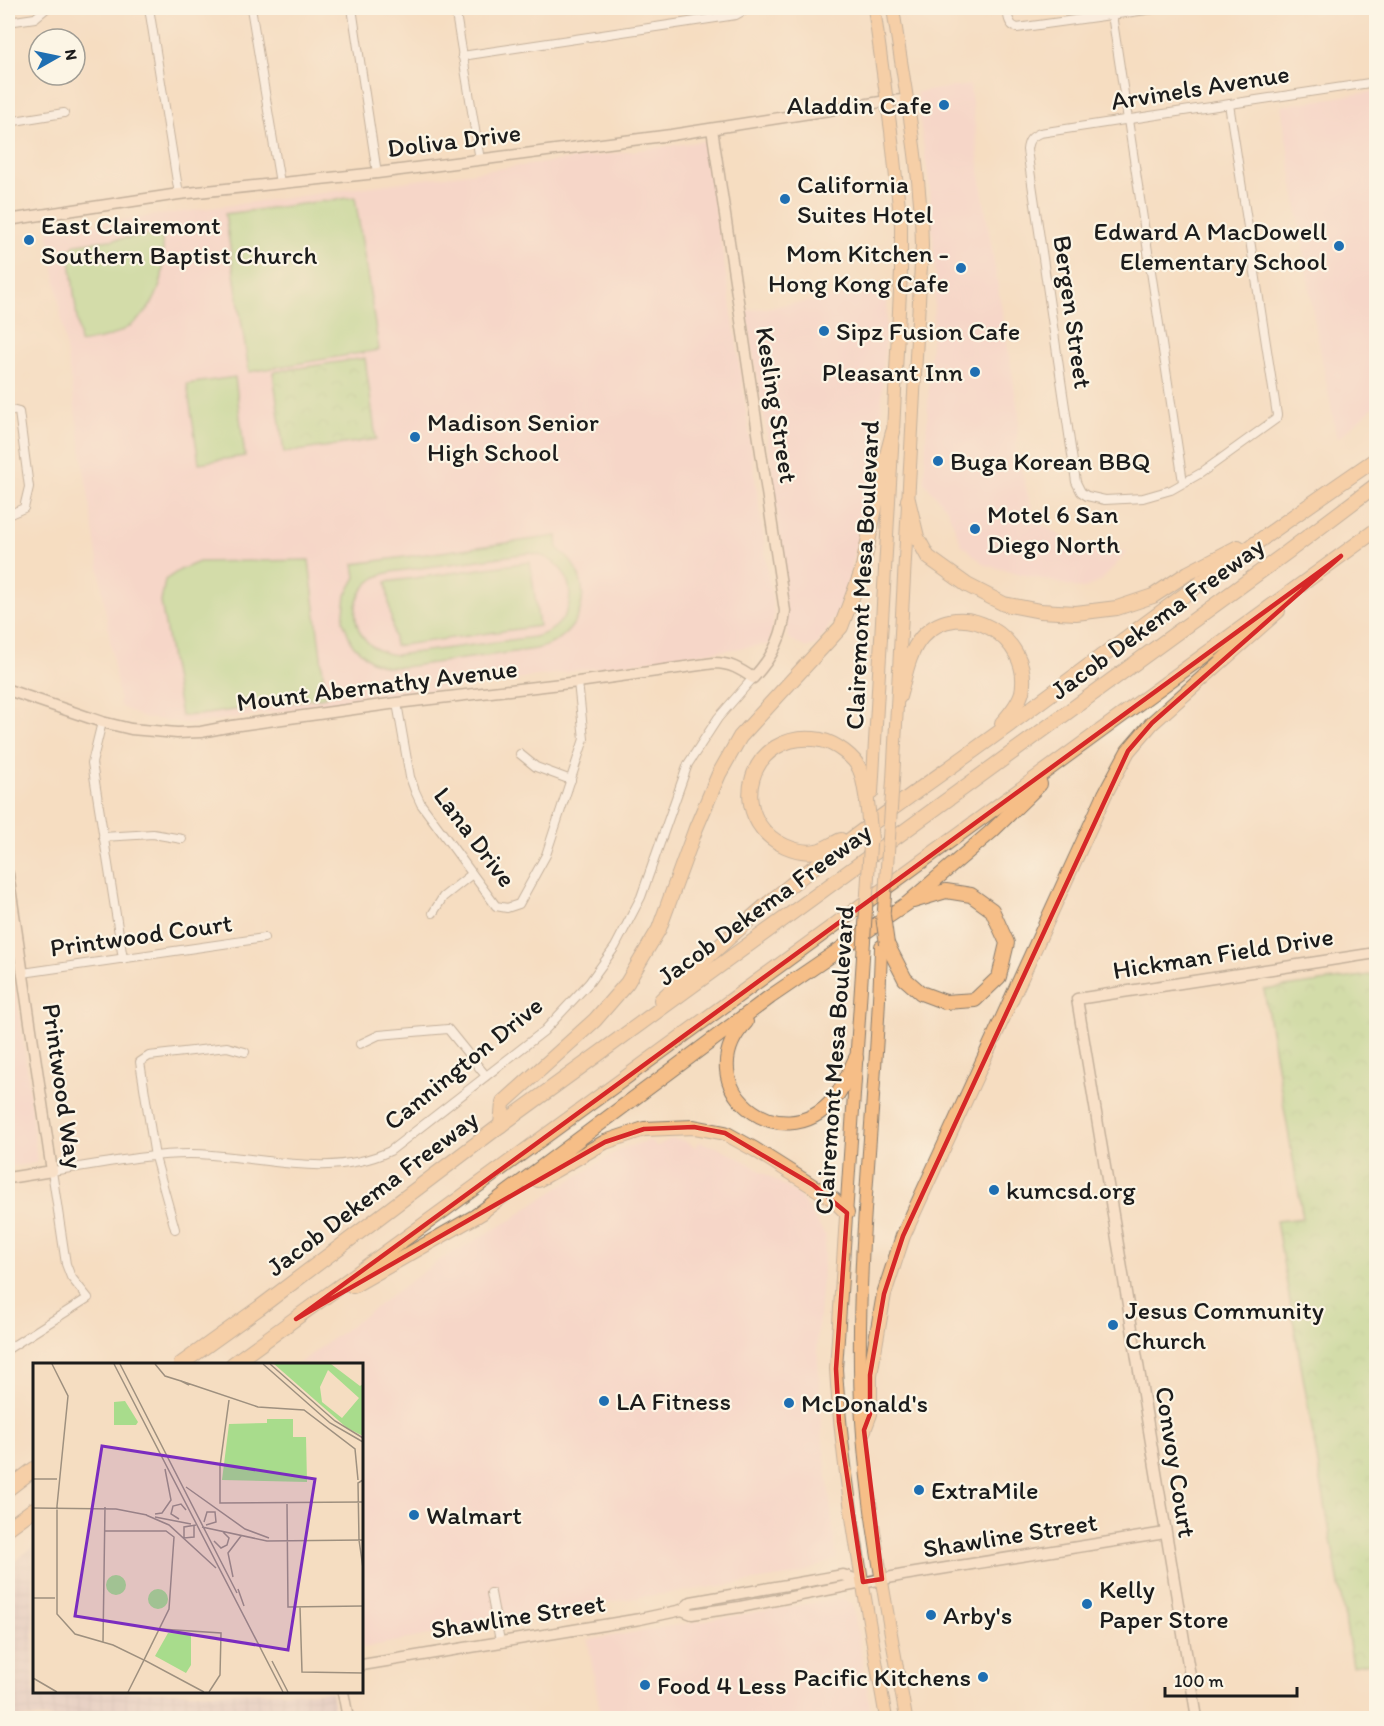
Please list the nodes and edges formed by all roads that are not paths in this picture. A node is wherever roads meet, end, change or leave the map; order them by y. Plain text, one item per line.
1 (47, 8) edge
2 (149, 8) edge
3 (251, 8) edge
4 (352, 8) edge
5 (455, 8) edge
6 (748, 8) edge
7 (874, 8) edge
8 (893, 8) edge
9 (1007, 8) edge
10 (1161, 8) edge
11 (1112, 11) edge
12 (8, 22) edge
13 (462, 56) junction
14 (1377, 82) edge
15 (906, 100) junction
16 (887, 101) junction
17 (1229, 104) junction
18 (64, 113) dead end
19 (1127, 120) junction
20 (8, 122) edge
21 (712, 129) junction
22 (1031, 137) joint
23 (480, 159) junction
24 (377, 173) junction
25 (280, 183) junction
26 (179, 194) junction
27 (8, 220) edge
28 (8, 409) edge
29 (893, 432) junction
30 (1377, 459) edge
31 (1183, 482) junction
32 (1377, 485) edge
33 (908, 500) junction
34 (8, 515) edge
35 (1280, 524) junction
36 (1377, 530) edge
37 (1341, 556) junction
38 (753, 678) junction
39 (578, 682) junction
40 (8, 690) edge
41 (899, 697) junction
42 (397, 703) junction
43 (102, 722) junction
44 (1078, 748) junction
45 (520, 754) dead end
46 (969, 754) junction
47 (571, 780) junction
48 (869, 797) junction
49 (868, 834) junction
50 (103, 837) junction
51 (182, 838) dead end
52 (8, 874) edge
53 (472, 874) junction
54 (908, 903) junction
55 (433, 913) dead end
56 (883, 916) joint
57 (264, 938) dead end
58 (884, 945) junction
59 (1377, 953) edge
60 (123, 959) junction
61 (23, 973) junction
62 (770, 997) junction
63 (1077, 999) joint
64 (617, 1041) junction
65 (360, 1044) dead end
66 (245, 1052) dead end
67 (856, 1059) junction
68 (486, 1076) junction
69 (501, 1125) junction
70 (155, 1156) junction
71 (52, 1171) junction
72 (8, 1178) edge
73 (847, 1213) junction
74 (476, 1216) junction
75 (176, 1228) dead end
76 (296, 1319) junction
77 (8, 1349) edge
78 (184, 1363) edge
79 (236, 1363) edge
80 (864, 1430) junction
81 (33, 1470) edge
82 (8, 1489) edge
83 (33, 1510) edge
84 (8, 1528) edge
85 (1165, 1533) junction
86 (882, 1579) junction
87 (862, 1582) junction
88 (490, 1593) dead end
89 (500, 1641) junction
90 (363, 1665) edge
91 (343, 1693) edge
92 (348, 1719) edge
93 (886, 1719) edge
94 (906, 1719) edge
95 (1197, 1719) edge

1 - 12 street
2 - 26 street
3 - 25 street
4 - 24 street
5 - 13 street
6 - 13 street
7 - 16 main road, Clairemont Mesa Boulevard
8 - 15 main road, Clairemont Mesa Boulevard
9 - 11 street
10 - 11 street
11 - 19 street
13 - 23 street
14 - 17 street, Arvinels Avenue
15 - 16 street, Doliva Drive
15 - 33 main road, Clairemont Mesa Boulevard
16 - 21 street, Doliva Drive
16 - 29 main road, Clairemont Mesa Boulevard
17 - 19 street, Arvinels Avenue
17 - 31 street
18 - 20 street
19 - 22 street, Arvinels Avenue
19 - 31 street
21 - 23 street, Doliva Drive
21 - 38 street, Kesling Street
22 - 31 street, Bergen Street
23 - 24 street, Doliva Drive
24 - 25 street, Doliva Drive
25 - 26 street, Doliva Drive
26 - 27 street, Doliva Drive
28 - 34 street
29 - 48 main road, Clairemont Mesa Boulevard
29 - 69 highway
30 - 35 highway
32 - 64 highway, Jacob Dekema Freeway
33 - 35 highway
33 - 41 main road, Clairemont Mesa Boulevard
35 - 46 highway
36 - 37 highway
37 - 44 highway
37 - 80 highway
38 - 39 street, Mount Abernathy Avenue
38 - 68 street, Cannington Drive
39 - 42 street, Mount Abernathy Avenue
39 - 47 street
40 - 43 street, Mount Abernathy Avenue
41 - 46 highway
41 - 56 main road, Clairemont Mesa Boulevard, bridge
42 - 43 street, Mount Abernathy Avenue
42 - 53 street, Lana Drive
43 - 50 street
44 - 54 highway
44 - 76 highway
45 - 47 street
46 - 49 highway
47 - 53 street, Lana Drive
48 - 49 highway, bridge
48 - 49 highway
49 - 64 highway
49 - 67 main road, Clairemont Mesa Boulevard, bridge
50 - 51 street
50 - 60 street
52 - 61 street, Printwood Way
53 - 55 street
54 - 58 highway
54 - 62 highway
56 - 58 highway, bridge
57 - 60 street, Printwood Court
58 - 80 main road, Clairemont Mesa Boulevard
59 - 63 street, Hickman Field Drive
60 - 61 street, Printwood Court
61 - 71 street, Printwood Way
62 - 67 highway
62 - 74 highway
63 - 85 street, Convoy Court
64 - 69 highway, Jacob Dekema Freeway
65 - 68 street
66 - 70 street
67 - 73 main road, Clairemont Mesa Boulevard
68 - 70 street, Cannington Drive
69 - 78 highway, Jacob Dekema Freeway
70 - 71 street, Cannington Drive
70 - 75 street
71 - 72 street, Cannington Drive
71 - 77 street, Printwood Way
73 - 74 highway
73 - 87 main road, Clairemont Mesa Boulevard
74 - 76 highway
76 - 79 highway
80 - 86 main road, Clairemont Mesa Boulevard
81 - 82 highway
83 - 84 highway
85 - 86 street, Shawline Street
85 - 95 street, Convoy Court
86 - 87 street, Shawline Street
86 - 94 main road, Clairemont Mesa Boulevard
87 - 89 street, Shawline Street
87 - 93 main road, Clairemont Mesa Boulevard
88 - 89 street
89 - 90 street, Shawline Street
91 - 92 street

